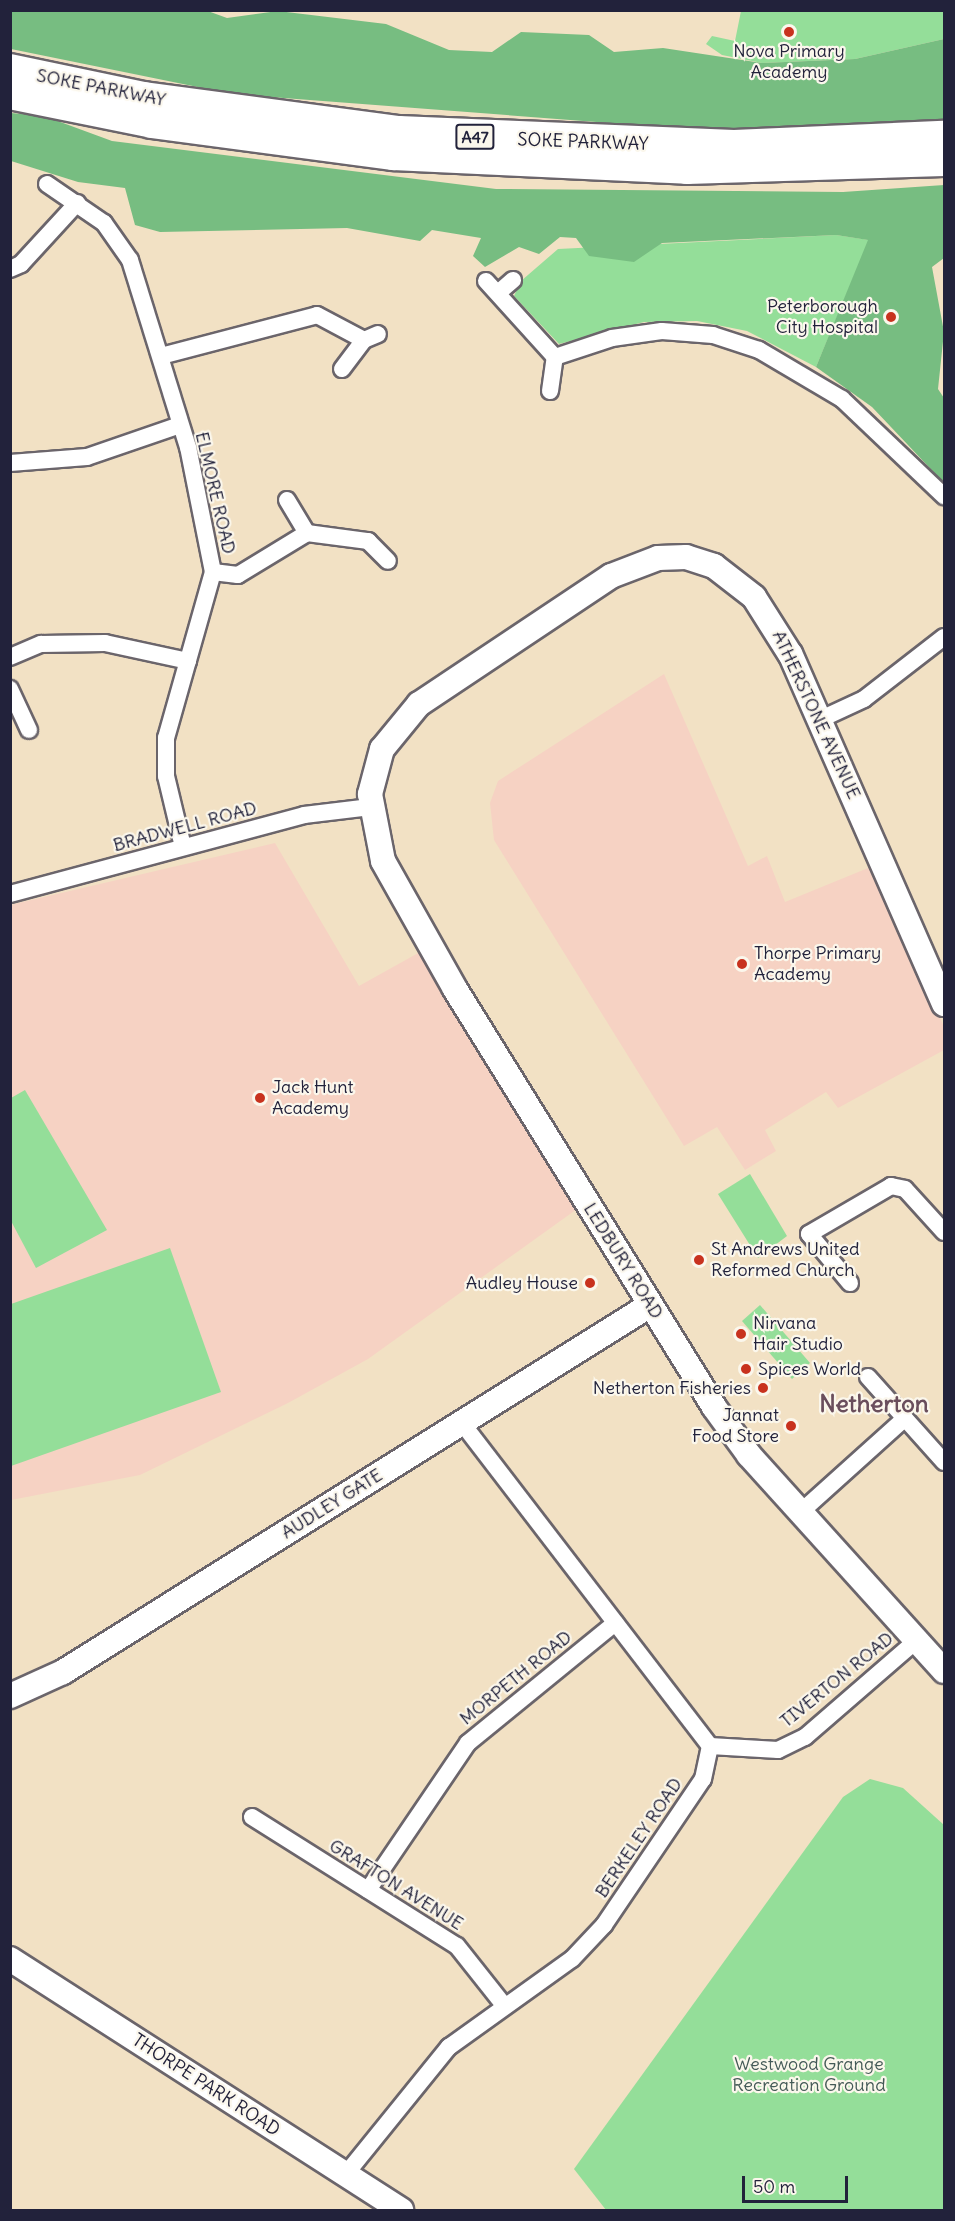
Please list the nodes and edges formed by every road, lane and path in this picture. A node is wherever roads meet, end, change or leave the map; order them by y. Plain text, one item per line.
1 (10, 69) edge
2 (10, 93) edge
3 (945, 137) edge
4 (945, 160) edge
5 (48, 184) dead end
6 (77, 203) junction
7 (10, 268) edge
8 (486, 280) dead end
9 (513, 280) dead end
10 (498, 293) junction
11 (161, 356) junction
12 (555, 357) junction
13 (342, 369) dead end
14 (550, 391) dead end
15 (180, 425) junction
16 (10, 463) edge
17 (945, 496) edge
18 (287, 500) dead end
19 (308, 533) junction
20 (388, 561) dead end
21 (213, 572) junction
22 (945, 637) edge
23 (10, 657) edge
24 (188, 661) junction
25 (10, 689) edge
26 (821, 718) junction
27 (29, 730) dead end
28 (371, 807) junction
29 (183, 847) junction
30 (10, 894) edge
31 (945, 1004) edge
32 (945, 1232) edge
33 (850, 1283) dead end
34 (650, 1305) junction
35 (868, 1377) dead end
36 (905, 1418) junction
37 (462, 1423) junction
38 (945, 1462) edge
39 (803, 1510) junction
40 (615, 1623) junction
41 (916, 1641) junction
42 (945, 1671) edge
43 (10, 1696) edge
44 (710, 1746) junction
45 (252, 1817) dead end
46 (368, 1890) junction
47 (10, 1959) edge
48 (503, 2004) junction
49 (345, 2174) junction
50 (402, 2211) edge

1 - 3 highway, SOKE PARKWAY / A47
2 - 4 highway, SOKE PARKWAY / A47
5 - 6 street, ELMORE ROAD
6 - 7 street
6 - 11 street, ELMORE ROAD
8 - 10 street
9 - 10 street
10 - 12 street
11 - 13 street
11 - 15 street, ELMORE ROAD
12 - 14 street
12 - 17 street
15 - 16 street
15 - 21 street, ELMORE ROAD
18 - 19 street
19 - 20 street
19 - 21 street
21 - 24 street, ELMORE ROAD
22 - 26 street
23 - 24 street
24 - 29 street, ELMORE ROAD
25 - 27 street
26 - 28 street, ATHERSTONE AVENUE
26 - 31 street, ATHERSTONE AVENUE
28 - 29 street, BRADWELL ROAD
28 - 34 street, LEDBURY ROAD
29 - 30 street, BRADWELL ROAD
32 - 33 street
34 - 37 street, AUDLEY GATE
34 - 39 street, LEDBURY ROAD
35 - 36 street
36 - 38 street
36 - 39 street
37 - 40 street
37 - 43 street, AUDLEY GATE
39 - 41 street, LEDBURY ROAD
40 - 44 street
40 - 46 street, MORPETH ROAD
41 - 42 street, LEDBURY ROAD
41 - 44 street, TIVERTON ROAD
44 - 48 street, BERKELEY ROAD
45 - 46 street, GRAFTON AVENUE
46 - 48 street, GRAFTON AVENUE
47 - 49 street, THORPE PARK ROAD
48 - 49 street, BERKELEY ROAD
49 - 50 street, THORPE PARK ROAD

